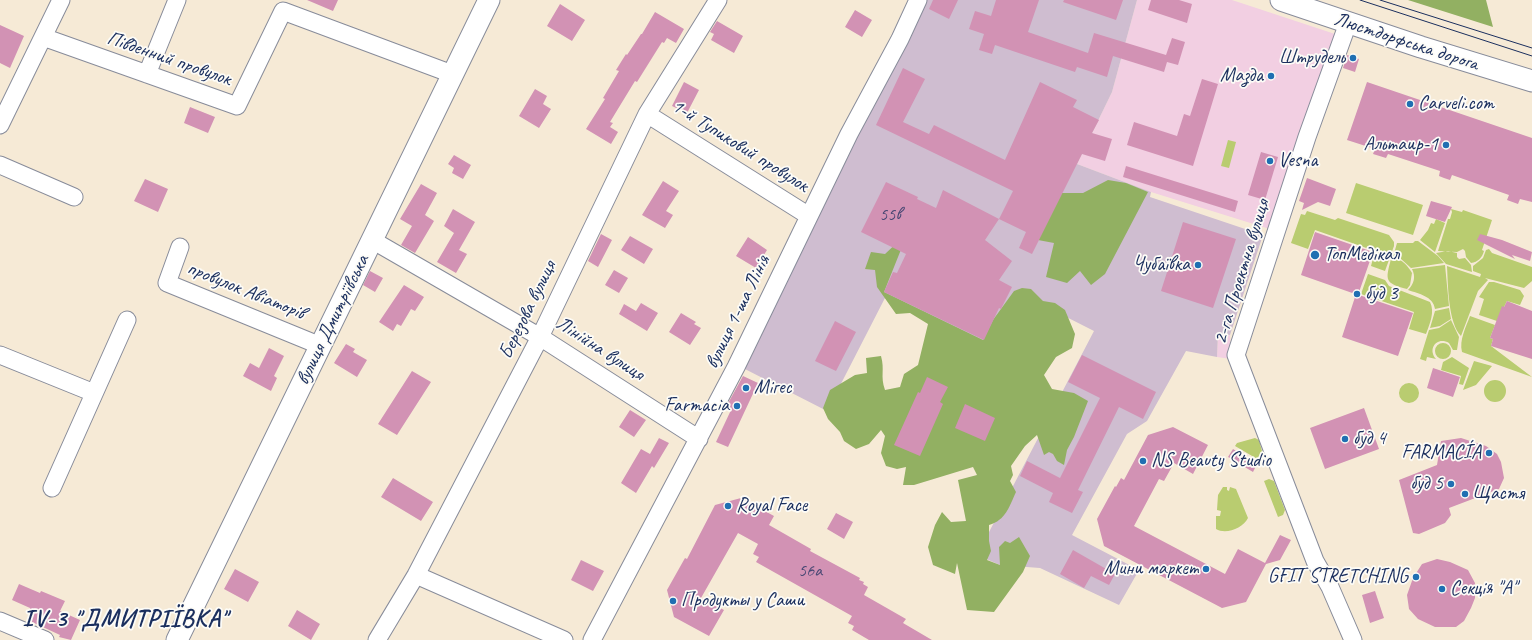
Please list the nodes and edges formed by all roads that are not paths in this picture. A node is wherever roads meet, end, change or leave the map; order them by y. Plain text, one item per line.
1 (61, 0) edge
2 (177, 0) edge
3 (489, 0) edge
4 (718, 0) edge
5 (918, 0) edge
6 (1282, 0) edge
7 (284, 6) edge
8 (1348, 23) junction
9 (43, 37) junction
10 (147, 74) junction
11 (452, 74) junction
12 (1532, 81) edge
13 (647, 114) junction
14 (0, 125) edge
15 (0, 165) edge
16 (74, 197) dead end
17 (810, 216) junction
18 (372, 240) junction
19 (180, 247) dead end
20 (127, 320) dead end
21 (540, 337) junction
22 (321, 346) junction
23 (0, 355) edge
24 (94, 393) junction
25 (699, 439) junction
26 (52, 488) dead end
27 (416, 575) junction
28 (0, 621) edge
29 (45, 640) edge
30 (177, 640) edge
31 (377, 640) edge
32 (564, 640) edge
33 (592, 640) edge
34 (1353, 640) edge

1 - 9 street
2 - 10 street
3 - 11 main road, вулиця Дмитріївська
4 - 13 street, Березова вулиця
5 - 17 street, вулиця 1-ша Лінія
6 - 8 main road, Люстдорфська дорога
7 - 10 street, Південний провулок
7 - 11 street, Південний провулок
8 - 12 main road, Люстдорфська дорога
8 - 34 street, 2-га Проектна вулиця
9 - 10 street, Південний провулок
9 - 14 street
11 - 18 main road, вулиця Дмитріївська
13 - 17 street, 1-й Тупиковий провулок
13 - 21 street, Березова вулиця
15 - 16 street
17 - 25 street, вулиця 1-ша Лінія
18 - 21 street, Лінійна вулиця
18 - 22 main road, вулиця Дмитріївська
19 - 22 street, провулок Авіаторів
20 - 24 street
21 - 25 street, Лінійна вулиця
21 - 27 street, Березова вулиця
22 - 30 main road, вулиця Дмитріївська
23 - 24 street
24 - 26 street
25 - 33 street, вулиця 1-ша Лінія
27 - 31 street, Березова вулиця
27 - 32 street
28 - 29 street

